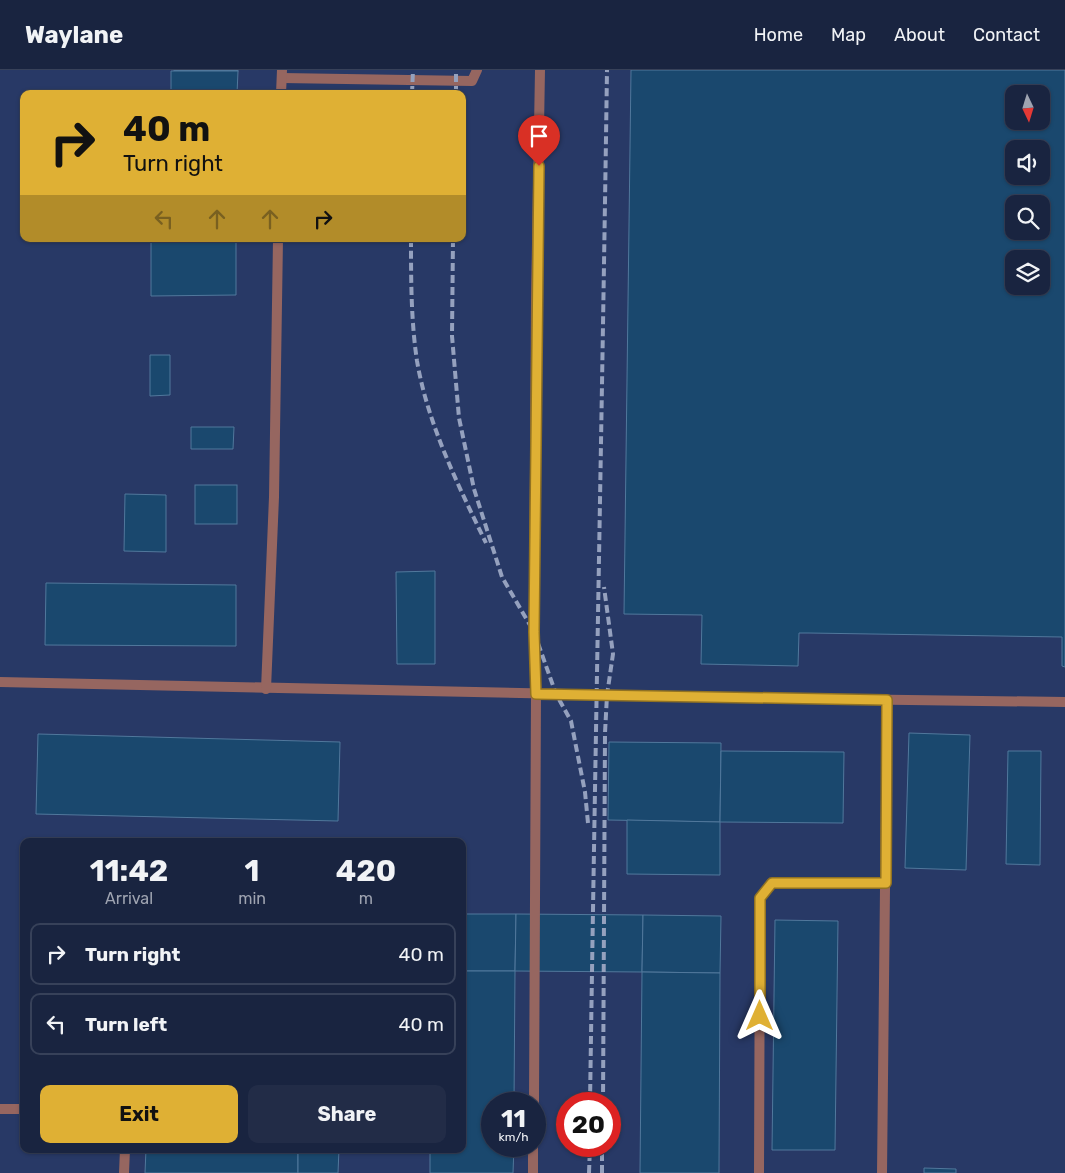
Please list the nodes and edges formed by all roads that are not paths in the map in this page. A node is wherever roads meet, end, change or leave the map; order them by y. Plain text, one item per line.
1 (477, 70) edge
2 (540, 70) edge
3 (282, 74) edge
4 (281, 90) edge
5 (278, 242) edge
6 (0, 682) edge
7 (266, 689) junction
8 (536, 694) junction
9 (887, 700) junction
10 (1065, 702) edge
11 (886, 883) junction
12 (534, 1092) edge
13 (0, 1109) edge
14 (20, 1109) edge
15 (125, 1153) edge
16 (533, 1157) edge
17 (124, 1173) edge
18 (533, 1173) edge
19 (759, 1173) edge
20 (882, 1173) edge

1 - 3 street
2 - 8 street
3 - 4 street
5 - 7 street
6 - 7 street
7 - 8 street
8 - 9 street
8 - 12 street
9 - 10 street
9 - 11 street
11 - 19 street
11 - 20 street
13 - 14 street
15 - 17 street
16 - 18 street

